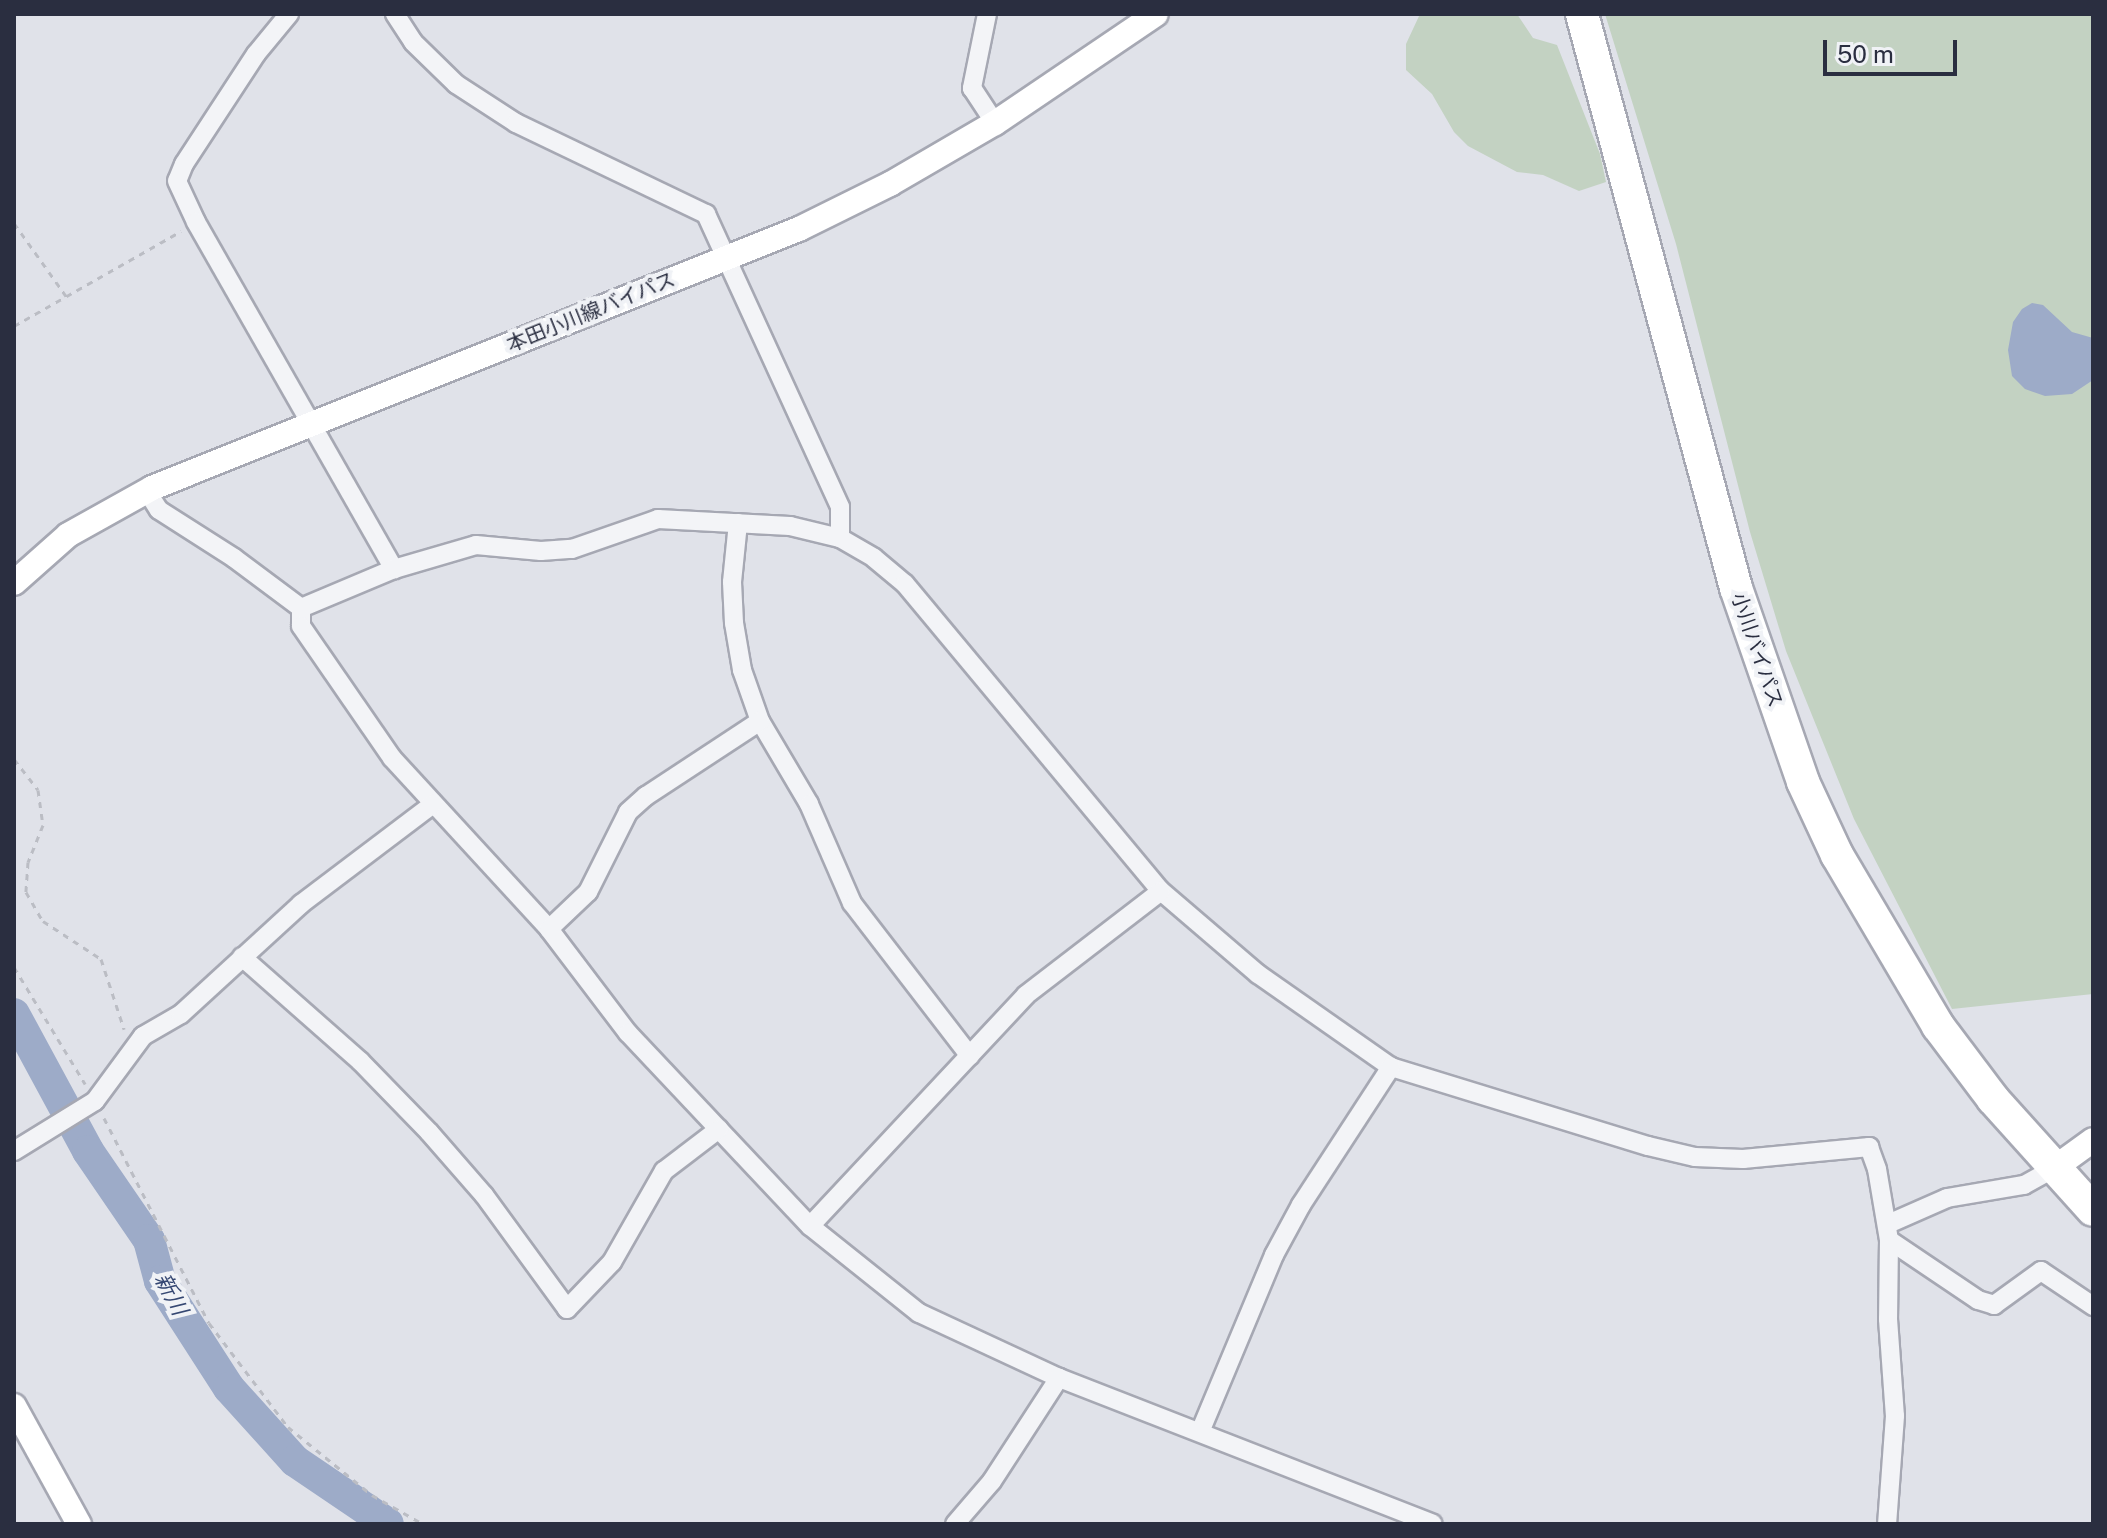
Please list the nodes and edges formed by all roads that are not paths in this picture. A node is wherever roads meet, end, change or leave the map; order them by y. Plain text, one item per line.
1 (289, 14) edge
2 (395, 14) edge
3 (987, 14) edge
4 (1156, 14) edge
5 (1582, 14) edge
6 (995, 123) junction
7 (726, 258) junction
8 (311, 424) junction
9 (147, 491) junction
10 (738, 523) junction
11 (840, 538) junction
12 (394, 569) junction
13 (14, 583) edge
14 (301, 608) junction
15 (760, 721) junction
16 (433, 804) junction
17 (1161, 891) junction
18 (549, 929) junction
19 (242, 957) junction
20 (970, 1056) junction
21 (1391, 1067) junction
22 (719, 1129) junction
23 (2093, 1140) edge
24 (14, 1151) edge
25 (2053, 1169) junction
26 (2093, 1210) edge
27 (810, 1226) junction
28 (1889, 1232) junction
29 (2093, 1306) edge
30 (1059, 1378) junction
31 (14, 1406) edge
32 (1200, 1432) junction
33 (79, 1524) edge
34 (955, 1524) edge
35 (1433, 1524) edge
36 (1887, 1524) edge

1 - 8 street
2 - 7 street
3 - 6 street
4 - 6 main road, 本田小川線バイパス
5 - 25 highway, 小川バイパス
6 - 7 main road, 本田小川線バイパス
7 - 8 main road, 本田小川線バイパス
7 - 11 street
8 - 9 main road, 本田小川線バイパス
8 - 12 street
9 - 13 main road, 本田小川線バイパス
9 - 14 street
10 - 11 street
10 - 12 street
10 - 15 street
11 - 17 street
12 - 14 street
14 - 16 street
15 - 18 street
15 - 20 street
16 - 18 street
16 - 19 street
17 - 20 street
17 - 21 street
18 - 22 street
19 - 22 street
19 - 24 street
20 - 27 street
21 - 28 street
21 - 32 street
22 - 27 street
23 - 25 main road
25 - 26 highway, 小川バイパス
25 - 28 street
27 - 30 street
28 - 29 street
28 - 36 street
30 - 32 street
30 - 34 street
31 - 33 main road
32 - 35 street

